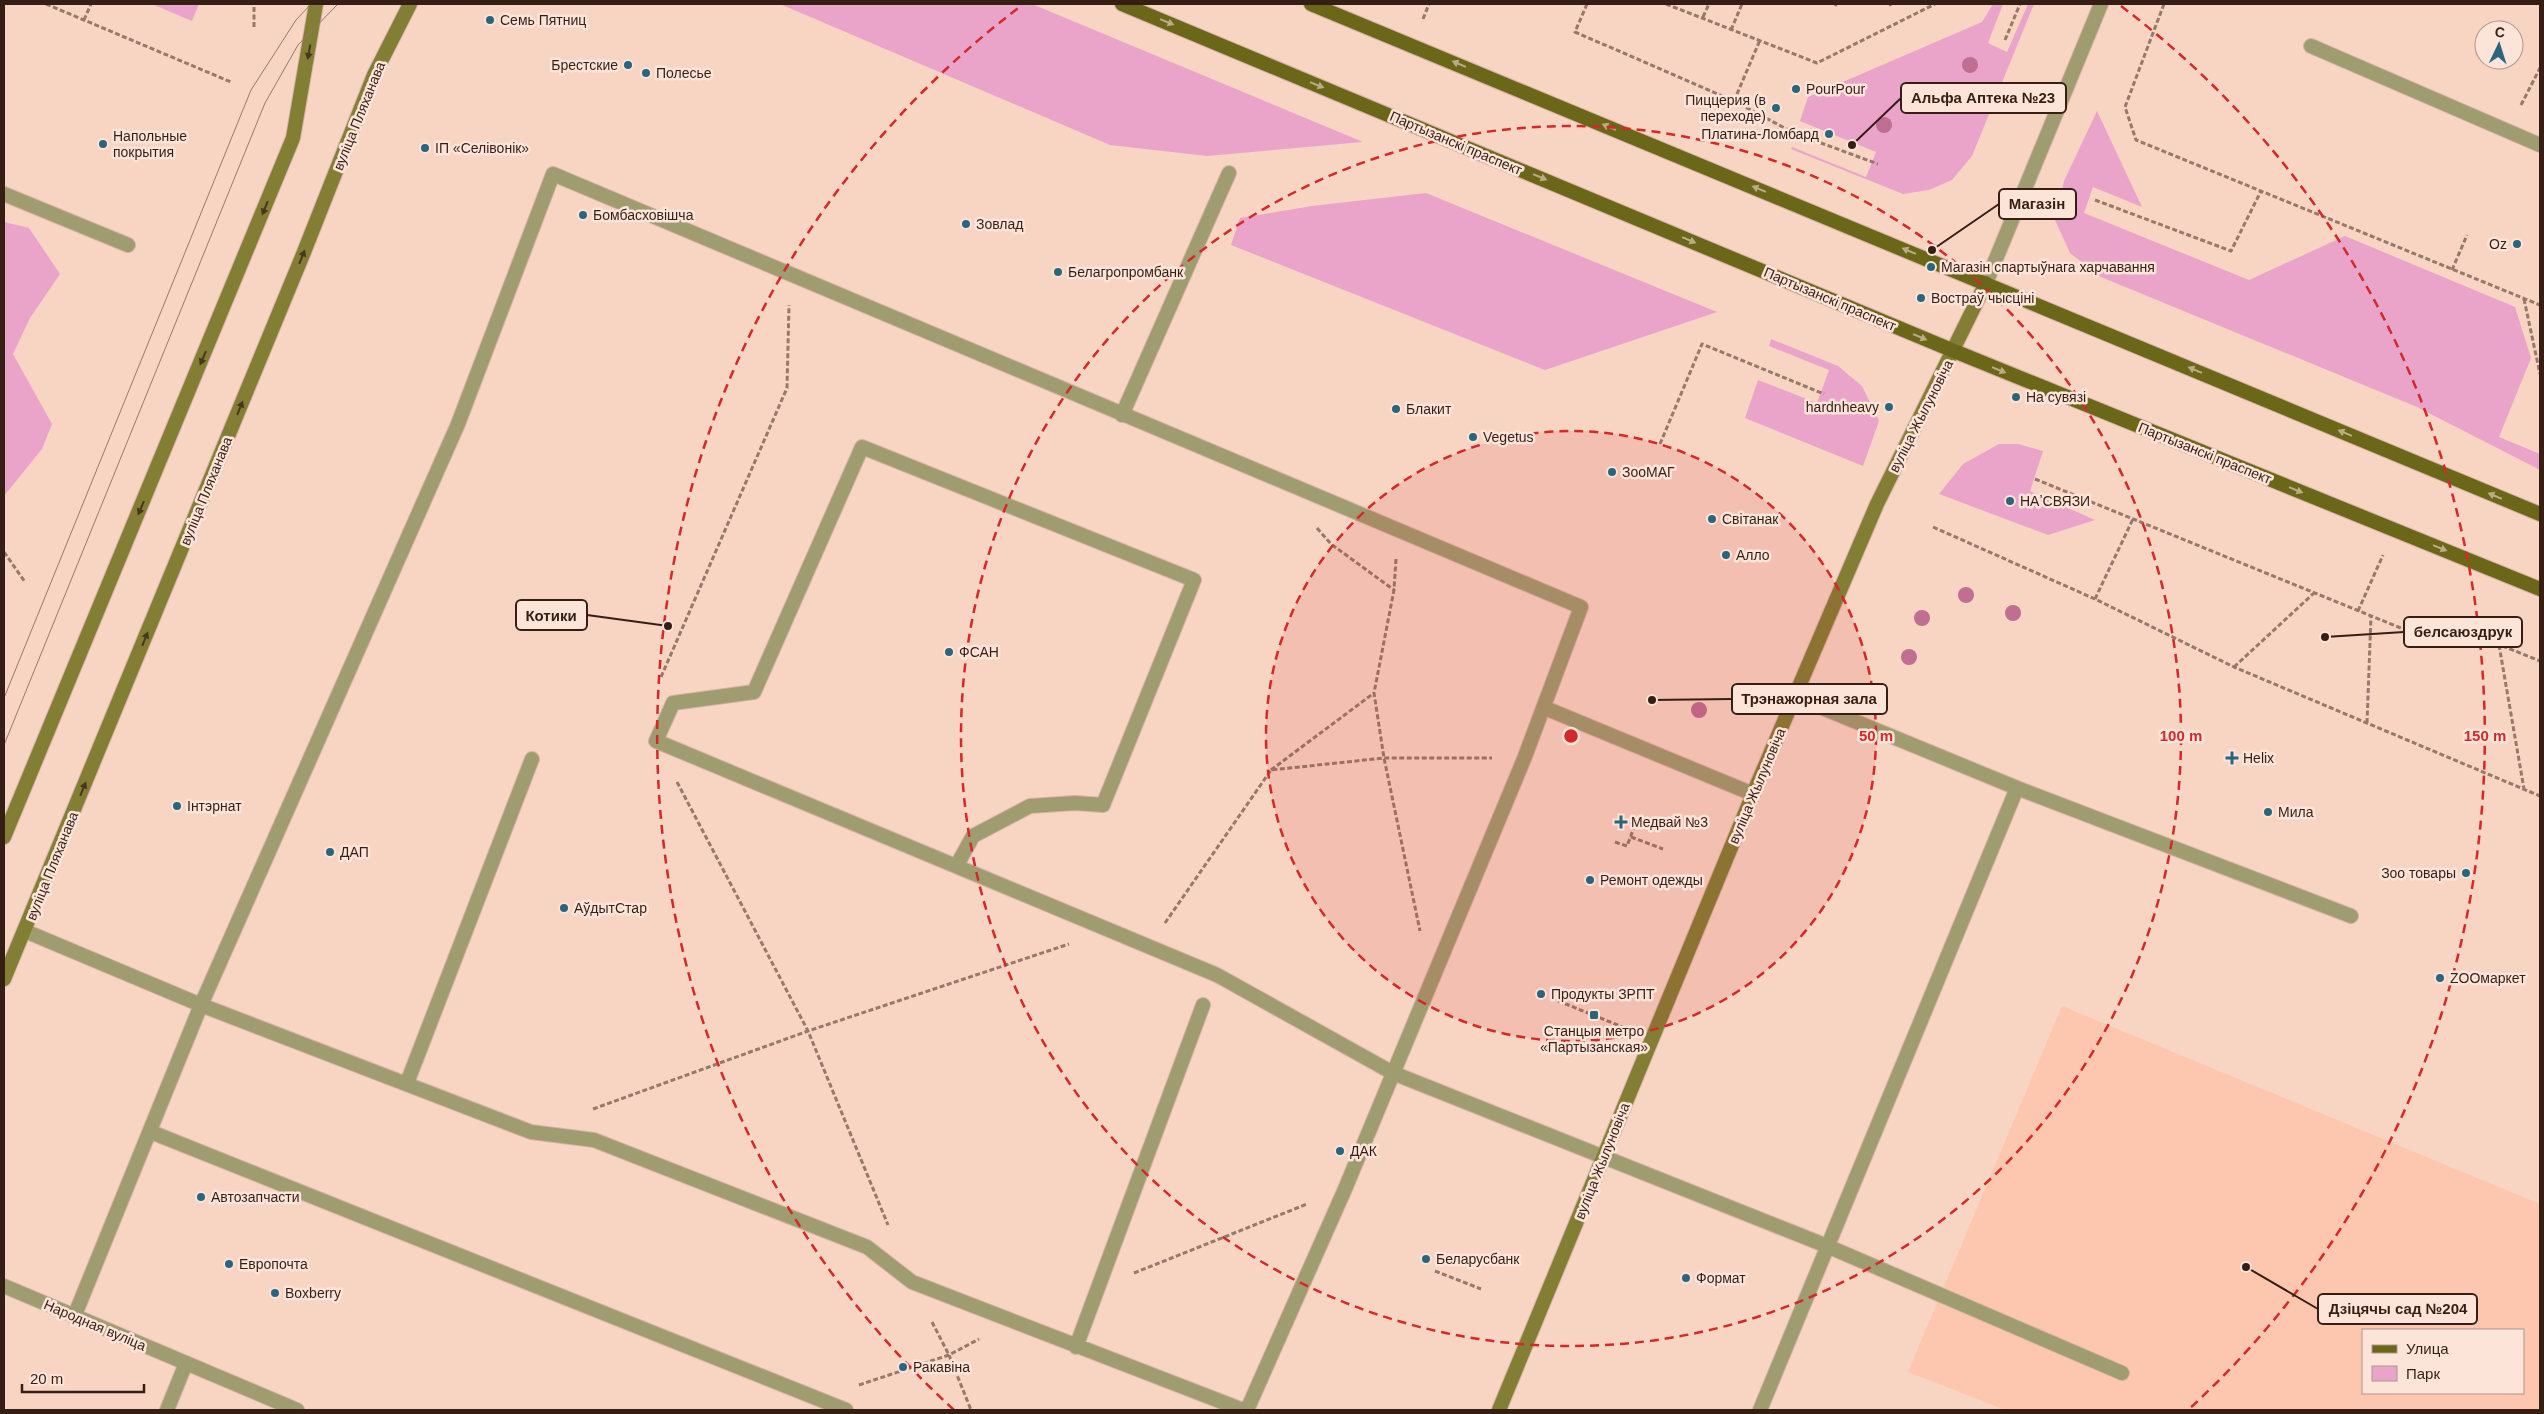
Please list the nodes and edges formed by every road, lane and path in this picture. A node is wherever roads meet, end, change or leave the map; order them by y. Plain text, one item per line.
1 (46, 4) edge
2 (90, 4) edge
3 (254, 4) edge
4 (316, 4) edge
5 (410, 4) edge
6 (1122, 4) edge
7 (1311, 4) edge
8 (1588, 4) edge
9 (1666, 4) edge
10 (1709, 4) edge
11 (1742, 4) edge
12 (1935, 4) edge
13 (2020, 4) edge
14 (2101, 4) edge
15 (2164, 4) edge
16 (1703, 17) junction
17 (84, 20) junction
18 (254, 27) dead end
19 (1731, 30) junction
20 (1760, 40) junction
21 (2005, 40) dead end
22 (2311, 46) dead end
23 (231, 82) dead end
24 (1734, 100) junction
25 (2540, 144) edge
26 (1878, 164) dead end
27 (1229, 173) dead end
28 (2261, 191) junction
29 (4, 194) edge
30 (2095, 200) dead end
31 (2467, 235) dead end
32 (128, 245) dead end
33 (2452, 270) junction
34 (790, 274) junction
35 (1986, 284) junction
36 (2524, 299) junction
37 (2540, 305) edge
38 (1954, 351) junction
39 (2540, 374) edge
40 (1824, 394) dead end
41 (1122, 415) junction
42 (1660, 444) dead end
43 (2035, 479) dead end
44 (2540, 514) edge
45 (2133, 519) junction
46 (1312, 522) dead end
47 (1934, 527) dead end
48 (2395, 530) junction
49 (1398, 531) junction
50 (4, 552) edge
51 (25, 582) dead end
52 (1394, 590) junction
53 (2540, 590) edge
54 (2314, 593) junction
55 (2095, 599) junction
56 (2358, 611) junction
57 (2371, 616) junction
58 (2498, 644) junction
59 (2540, 661) edge
60 (2234, 667) junction
61 (660, 681) dead end
62 (1374, 693) junction
63 (1796, 697) junction
64 (1545, 708) junction
65 (2367, 723) junction
66 (656, 741) junction
67 (1384, 758) junction
68 (1524, 758) junction
69 (532, 759) dead end
70 (1271, 770) junction
71 (2017, 788) junction
72 (2524, 789) junction
73 (1753, 794) junction
74 (2540, 796) edge
75 (1623, 821) dead end
76 (4, 837) edge
77 (1631, 837) junction
78 (1615, 842) dead end
79 (1662, 849) dead end
80 (957, 865) junction
81 (2351, 916) dead end
82 (24, 931) junction
83 (1110, 931) junction
84 (1421, 936) dead end
85 (1148, 946) junction
86 (4, 979) edge
87 (1551, 998) dead end
88 (201, 1005) junction
89 (1204, 1005) dead end
90 (1594, 1015) dead end
91 (808, 1031) junction
92 (1393, 1073) junction
93 (407, 1083) junction
94 (587, 1112) dead end
95 (151, 1132) junction
96 (1604, 1158) junction
97 (889, 1228) dead end
98 (1827, 1246) junction
99 (1434, 1270) dead end
100 (912, 1282) junction
101 (4, 1286) edge
102 (1481, 1290) dead end
103 (74, 1317) junction
104 (1076, 1348) junction
105 (186, 1363) junction
106 (2122, 1373) dead end
107 (167, 1410) edge
108 (297, 1410) edge
109 (846, 1410) edge
110 (971, 1410) edge
111 (1242, 1410) edge
112 (1247, 1410) edge
113 (1499, 1410) edge
114 (1760, 1410) edge

1 - 17 path
2 - 17 path
3 - 18 path
4 -> 76 main road
82 -> 5 main road, вуліца Пляханава
6 -> 38 main road, Партызанскі праспект
35 -> 7 main road
8 - 24 path
9 - 16 path
10 - 16 path
11 - 19 path
12 - 20 path
13 - 21 path
14 - 35 street, вуліца Жылуновіча
15 - 28 path
16 - 19 path
17 - 23 path
19 - 20 path
20 - 24 path
22 - 25 street
24 - 26 path
27 - 41 street
28 - 30 path
28 - 33 path
29 - 32 street
31 - 33 path
33 - 36 path
34 - 41 street
34 - 61 path
34 - 88 street
35 - 38 main road, вуліца Жылуновіча
44 -> 35 main road
36 - 37 path
36 - 39 path
38 -> 48 main road, Партызанскі праспект
38 - 63 main road, вуліца Жылуновіча
40 - 42 path
41 - 49 street
43 - 45 path
45 - 54 path
45 - 55 path
46 - 52 path
47 - 55 path
48 -> 53 main road, Партызанскі праспект
48 - 56 path
49 - 52 path
49 - 64 street
50 - 51 path
52 - 62 path
54 - 56 path
54 - 60 path
55 - 60 path
56 - 57 path
57 - 58 path
57 - 65 path
58 - 59 path
58 - 72 path
60 - 65 path
62 - 67 path
62 - 70 path
63 - 71 street
63 - 73 main road, вуліца Жылуновіча
64 - 68 street
64 - 73 street
65 - 72 path
66 - 80 street
66 - 80 street
66 - 91 path
67 - 68 path
67 - 70 path
67 - 84 path
68 - 92 street
69 - 93 street
70 - 85 path
71 - 81 street
71 - 98 street
72 - 74 path
73 - 96 main road, вуліца Жылуновіча
75 - 77 path
77 - 78 path
77 - 79 path
80 - 83 street
82 - 86 main road, вуліца Пляханава
82 - 88 street
83 - 85 street
83 - 91 path
85 - 92 street
87 - 90 path
88 - 93 street
88 - 95 street
89 - 104 street
91 - 94 path
91 - 97 path
92 - 96 street
92 - 112 street
93 - 100 street
95 - 103 street
95 - 109 street
96 - 98 street
96 - 113 main road, вуліца Жылуновіча
98 - 106 street
98 - 114 street
99 - 102 path
100 - 104 street
100 - 110 path
101 - 103 street, Народная вуліца
103 - 105 street, Народная вуліца
104 - 111 street
105 - 107 street
105 - 108 street, Народная вуліца

